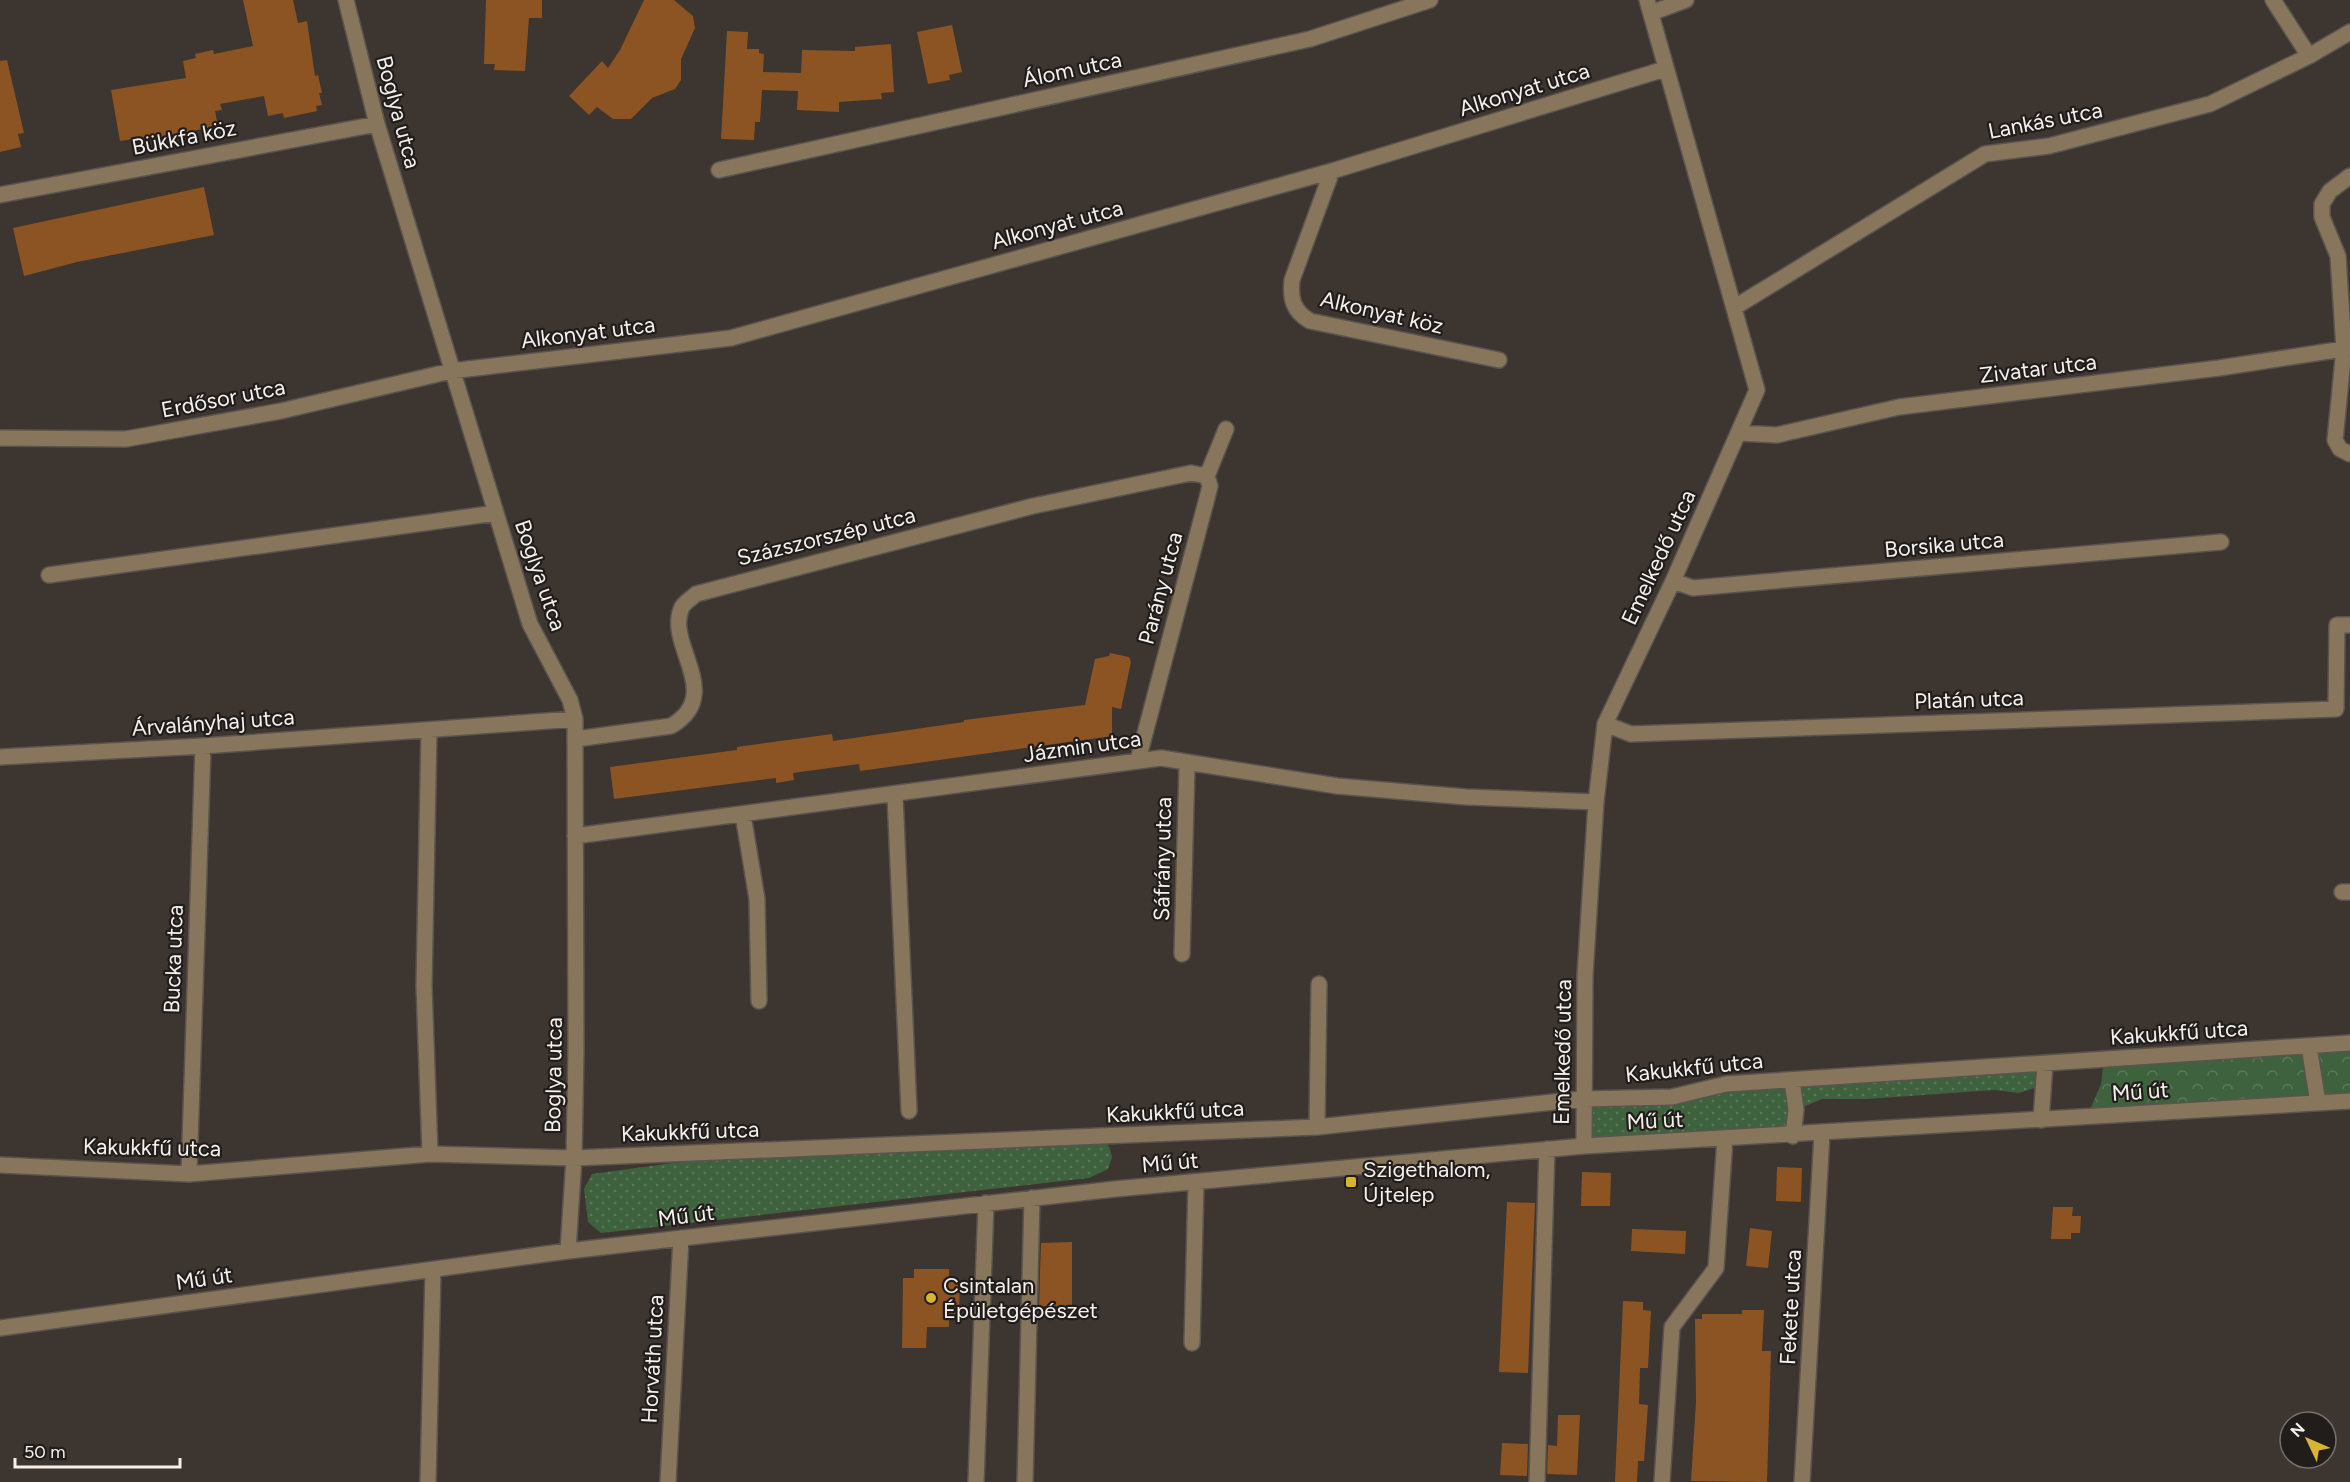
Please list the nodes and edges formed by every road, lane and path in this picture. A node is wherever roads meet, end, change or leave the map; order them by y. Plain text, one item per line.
1 (346, 0) edge
2 (1430, 0) edge
3 (1686, 0) edge
4 (2273, 0) edge
5 (1649, 7) edge
6 (2350, 32) edge
7 (2309, 56) junction
8 (1665, 69) junction
9 (377, 124) junction
10 (719, 170) dead end
11 (1332, 171) junction
12 (2350, 176) edge
13 (0, 195) edge
14 (1735, 307) junction
15 (2347, 349) edge
16 (1499, 360) dead end
17 (451, 371) junction
18 (1226, 429) dead end
19 (1739, 433) junction
20 (0, 438) edge
21 (2350, 454) edge
22 (1207, 476) junction
23 (496, 513) junction
24 (2221, 542) dead end
25 (49, 575) dead end
26 (1673, 581) junction
27 (2344, 625) edge
28 (575, 719) junction
29 (1605, 724) junction
30 (429, 730) junction
31 (576, 739) junction
32 (203, 746) junction
33 (0, 757) edge
34 (1138, 760) junction
35 (1187, 765) junction
36 (895, 796) junction
37 (1596, 802) junction
38 (743, 815) junction
39 (575, 836) junction
40 (1182, 954) dead end
41 (1319, 984) dead end
42 (759, 1001) dead end
43 (2350, 1043) edge
44 (2309, 1046) junction
45 (2045, 1064) junction
46 (1792, 1080) junction
47 (1582, 1099) junction
48 (2350, 1101) edge
49 (2318, 1103) junction
50 (909, 1111) dead end
51 (2041, 1120) junction
52 (1317, 1127) junction
53 (1822, 1134) junction
54 (1793, 1136) junction
55 (1725, 1139) junction
56 (1584, 1146) junction
57 (1547, 1149) junction
58 (430, 1154) junction
59 (574, 1158) junction
60 (0, 1164) edge
61 (189, 1174) junction
62 (1196, 1182) junction
63 (1032, 1198) junction
64 (986, 1203) junction
65 (681, 1238) junction
66 (568, 1251) junction
67 (433, 1270) junction
68 (0, 1328) edge
69 (1192, 1343) dead end
70 (428, 1482) edge
71 (668, 1482) edge
72 (976, 1482) edge
73 (1025, 1482) edge
74 (1538, 1482) edge
75 (1662, 1482) edge
76 (1802, 1482) edge

1 - 9 street, Boglya utca
2 - 10 street, Álom utca
3 - 5 street
4 - 7 street
5 - 8 street, Emelkedő utca
6 - 7 street, Lankás utca
7 - 14 street, Lankás utca
8 - 11 street, Alkonyat utca
8 - 14 street, Emelkedő utca
9 - 13 street, Bükkfa köz
9 - 17 street, Boglya utca
11 - 16 street, Alkonyat köz
11 - 17 street, Alkonyat utca
12 - 15 street
14 - 19 street, Emelkedő utca
15 - 19 street, Zivatar utca
15 - 21 street
17 - 20 street, Erdősor utca
17 - 23 street, Boglya utca
18 - 22 street, Parány utca
19 - 26 street, Emelkedő utca
22 - 31 street, Százszorszép utca
22 - 34 street, Parány utca
23 - 25 street
23 - 28 street, Boglya utca
24 - 26 street, Borsika utca
26 - 29 street, Emelkedő utca
27 - 29 street, Platán utca
28 - 30 street, Árvalányhaj utca
28 - 31 street, Boglya utca
29 - 37 street, Emelkedő utca
30 - 32 street, Árvalányhaj utca
30 - 58 street
31 - 39 street, Boglya utca
32 - 33 street, Árvalányhaj utca
32 - 61 street, Bucka utca
34 - 35 street, Jázmin utca
34 - 36 street, Jázmin utca
35 - 37 street, Jázmin utca
35 - 40 street, Sáfrány utca
36 - 38 street, Jázmin utca
36 - 50 street
37 - 47 street, Emelkedő utca
38 - 39 street, Jázmin utca
38 - 42 street
39 - 59 street, Boglya utca
41 - 52 street
43 - 44 street, Kakukkfű utca
44 - 45 street, Kakukkfű utca
44 - 49 street
45 - 46 street, Kakukkfű utca
45 - 51 street
46 - 47 street, Kakukkfű utca
46 - 54 street
47 - 52 street, Kakukkfű utca
47 - 56 street, Emelkedő utca
48 - 49 street, Mű út
49 - 51 street, Mű út
51 - 53 street, Mű út
52 - 59 street, Kakukkfű utca
53 - 54 street, Mű út
53 - 76 street, Fekete utca
54 - 55 street, Mű út
55 - 56 street, Mű út
55 - 75 street
56 - 57 street, Mű út
57 - 62 street, Mű út
57 - 74 street
58 - 59 street, Kakukkfű utca
58 - 61 street, Kakukkfű utca
59 - 66 street, Boglya utca
60 - 61 street, Kakukkfű utca
62 - 63 street, Mű út
62 - 69 street
63 - 64 street, Mű út
63 - 73 street
64 - 65 street, Mű út
64 - 72 street
65 - 66 street, Mű út
65 - 71 street, Horváth utca
66 - 67 street, Mű út
67 - 68 street, Mű út
67 - 70 street

